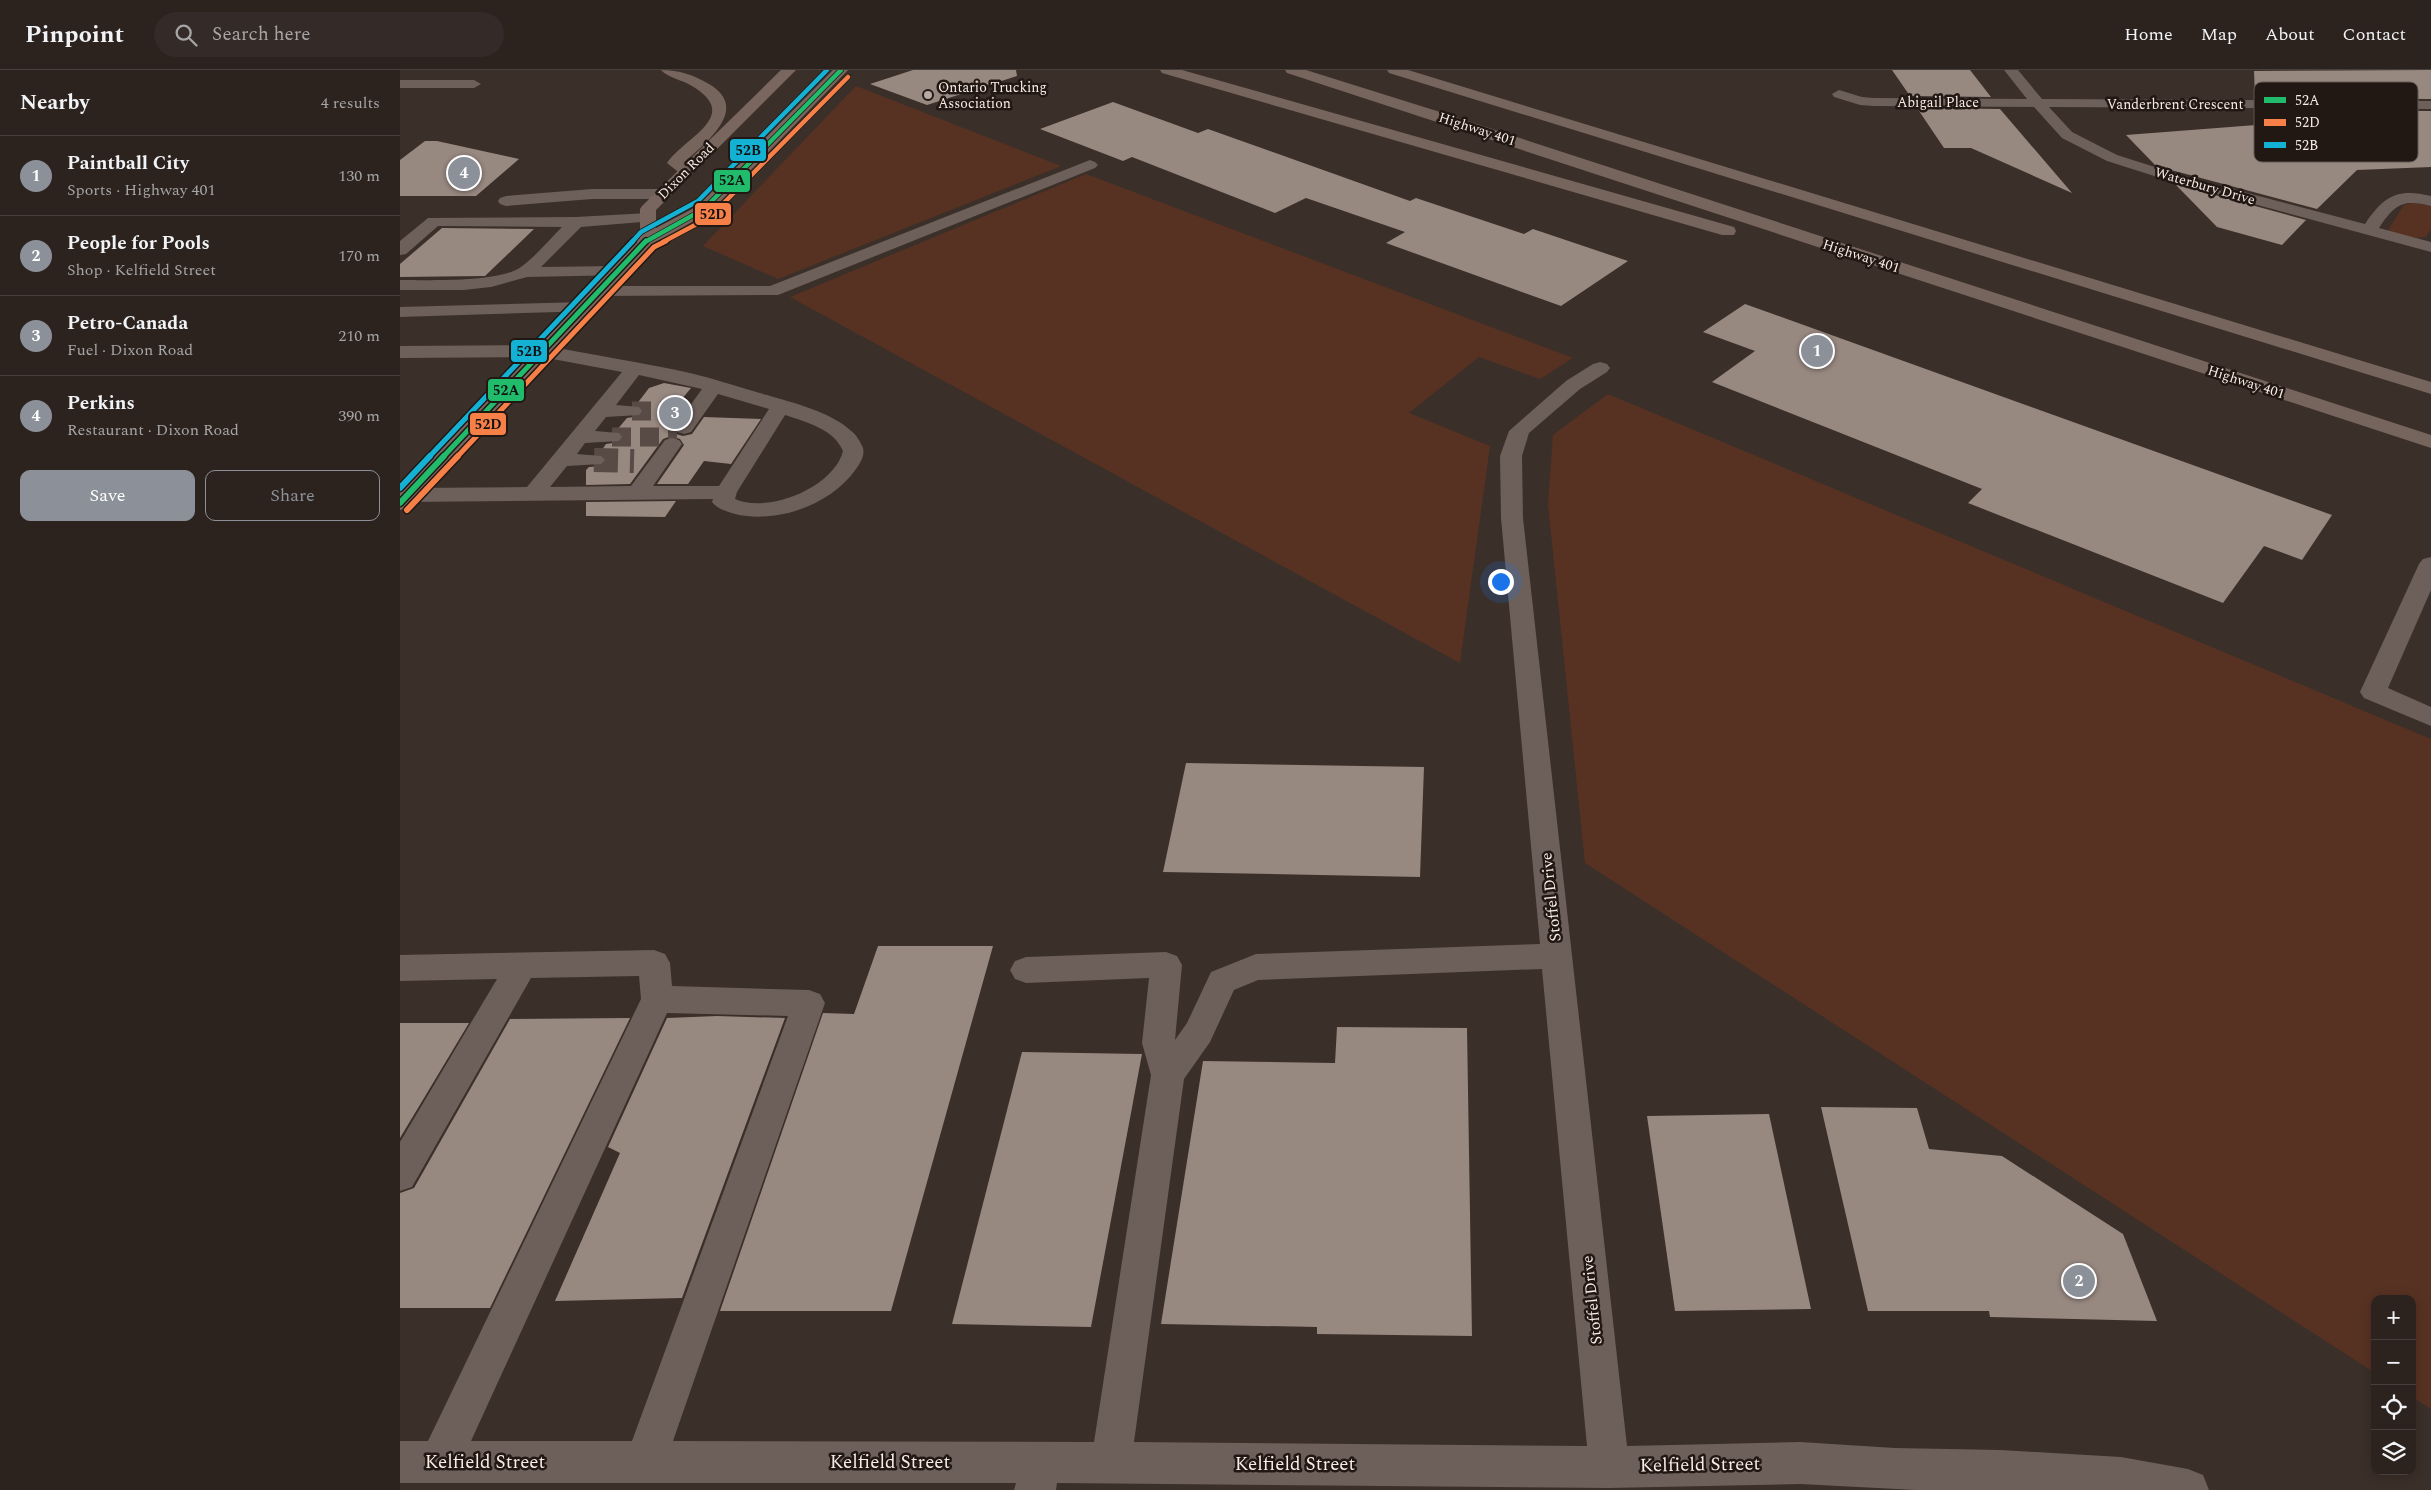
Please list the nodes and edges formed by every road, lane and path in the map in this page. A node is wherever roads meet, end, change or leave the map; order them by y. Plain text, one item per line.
1 (668, 70) edge
2 (788, 70) edge
3 (841, 70) edge
4 (1167, 70) edge
5 (1292, 70) edge
6 (1394, 70) edge
7 (2011, 70) edge
8 (400, 84) edge
9 (474, 84) dead end
10 (1839, 94) dead end
11 (2039, 102) junction
12 (1553, 104) dead end
13 (2254, 104) edge
14 (2418, 105) edge
15 (2431, 105) edge
16 (1090, 164) dead end
17 (686, 171) junction
18 (1741, 176) junction
19 (663, 194) junction
20 (543, 196) junction
21 (506, 201) dead end
22 (2431, 201) edge
23 (648, 214) junction
24 (576, 222) junction
25 (2370, 231) junction
26 (1739, 234) dead end
27 (648, 240) junction
28 (2431, 247) edge
29 (400, 250) edge
30 (1834, 263) dead end
31 (618, 271) junction
32 (526, 272) junction
33 (400, 286) edge
34 (600, 291) junction
35 (584, 307) junction
36 (400, 312) edge
37 (400, 352) edge
38 (542, 352) junction
39 (635, 368) junction
40 (1600, 368) dead end
41 (714, 386) junction
42 (2431, 388) edge
43 (2275, 392) junction
44 (781, 406) junction
45 (601, 411) junction
46 (632, 411) tunnel mouth
47 (672, 411) tunnel mouth
48 (696, 411) junction
49 (580, 436) junction
50 (612, 437) tunnel mouth
51 (2431, 442) edge
52 (561, 460) junction
53 (594, 460) tunnel mouth
54 (634, 461) tunnel mouth
55 (660, 461) junction
56 (726, 492) junction
57 (534, 493) junction
58 (637, 493) junction
59 (404, 499) edge
60 (2431, 564) edge
61 (2431, 717) edge
62 (1557, 956) junction
63 (522, 965) junction
64 (400, 968) edge
65 (1026, 970) dead end
66 (657, 999) junction
67 (1168, 1075) junction
68 (400, 1175) edge
69 (400, 1462) edge
70 (440, 1462) junction
71 (645, 1462) junction
72 (1111, 1463) junction
73 (1609, 1467) junction
74 (1037, 1476) edge
75 (2188, 1490) edge

1 - 17 highway
2 - 17 main road, Dixon Road
3 - 27 main road, Dixon Road
4 - 26 highway
5 - 43 highway, Highway 401
6 - 18 highway, Highway 401
7 - 11 street, Waterbury Drive
8 - 9 street
10 - 11 street, Abigail Place
11 - 13 street, Vanderbrent Crescent
11 - 25 street, Waterbury Drive
12 - 18 highway
14 - 15 street, Vanderbrent Crescent
16 - 34 street
17 - 19 main road, Dixon Road
18 - 42 highway, Highway 401
19 - 20 street
19 - 23 main road, Dixon Road
20 - 21 street
20 - 23 street
22 - 25 street
23 - 24 street
23 - 27 main road, Dixon Road
24 - 29 street
24 - 32 street
25 - 28 street, Waterbury Drive
27 - 31 main road, Dixon Road
30 - 43 highway
31 - 32 street
31 - 34 main road, Dixon Road
32 - 33 street
34 - 35 main road, Dixon Road
35 - 36 street
35 - 38 main road, Dixon Road
37 - 38 street
38 - 39 street
38 - 59 main road, Dixon Road
39 - 41 street
39 - 45 street
40 - 62 street, Stoffel Drive
41 - 44 street
41 - 48 street
43 - 51 highway, Highway 401
44 - 56 street
44 - 56 street
45 - 46 street
45 - 49 street
47 - 48 street
48 - 55 street
49 - 50 street
49 - 52 street
52 - 53 street
52 - 57 street
54 - 55 street
55 - 58 street
56 - 58 street
57 - 58 street
57 - 59 street
60 - 61 street
62 - 67 street
62 - 73 street, Stoffel Drive
63 - 64 street
63 - 66 street
63 - 68 street
65 - 67 street
66 - 70 street
66 - 71 street
67 - 72 street
69 - 70 street, Kelfield Street
70 - 71 street, Kelfield Street
71 - 74 street, Kelfield Street
72 - 73 street, Kelfield Street
72 - 74 street, Kelfield Street
73 - 75 street, Kelfield Street

